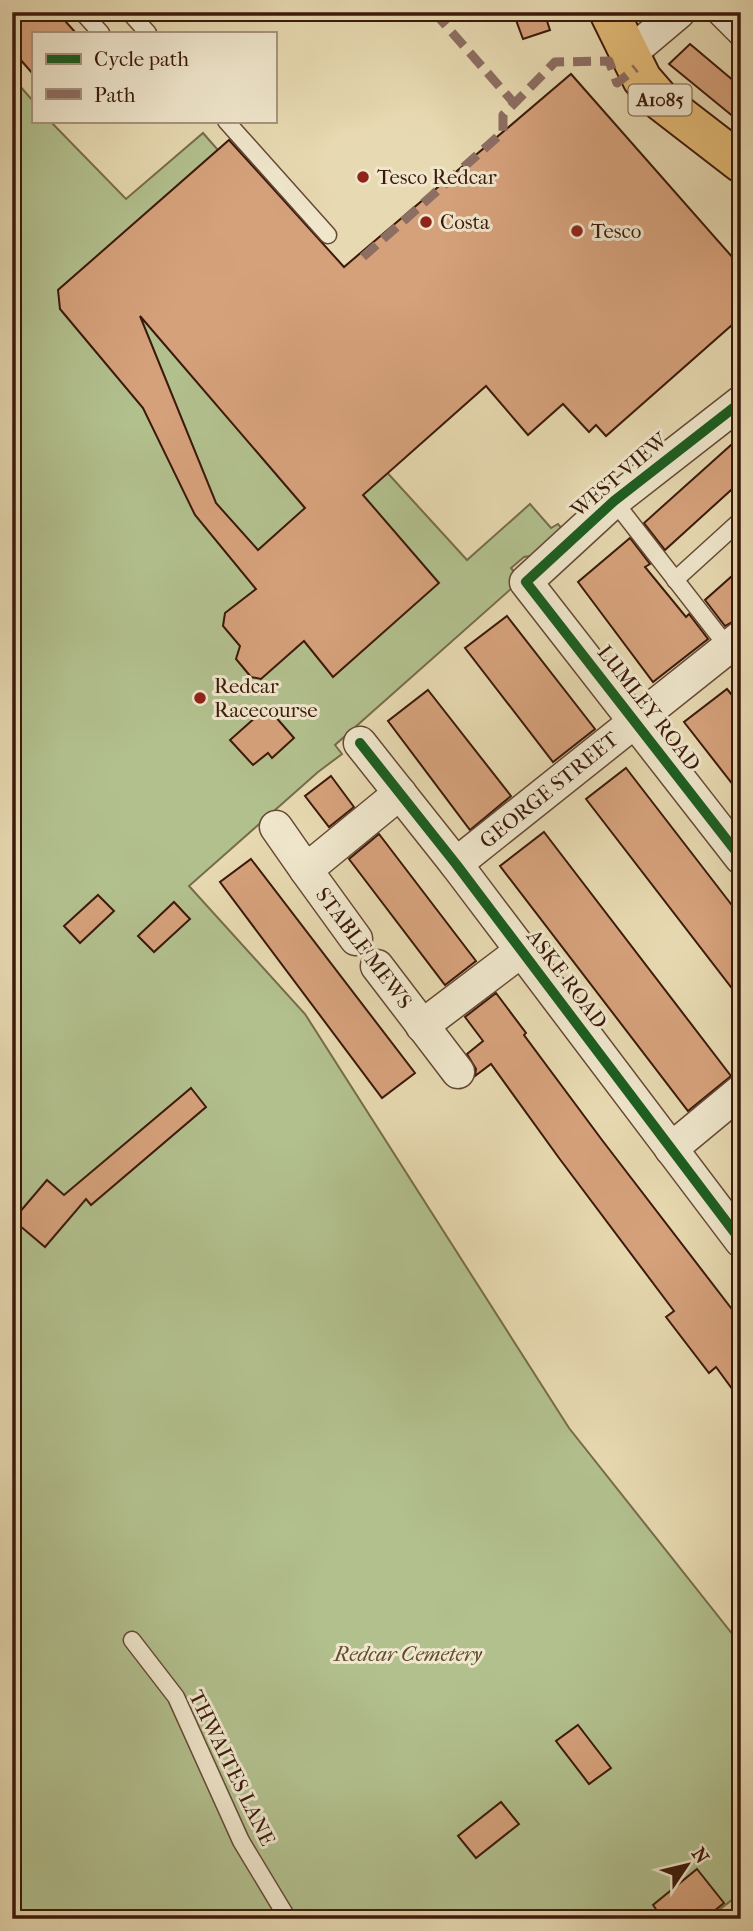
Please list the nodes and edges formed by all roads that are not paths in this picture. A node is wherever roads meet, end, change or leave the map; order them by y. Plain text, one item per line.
1 (82, 12) edge
2 (129, 12) edge
3 (609, 12) edge
4 (679, 12) edge
5 (713, 12) edge
6 (100, 32) edge
7 (147, 32) edge
8 (741, 40) edge
9 (628, 55) junction
10 (227, 122) edge
11 (741, 163) edge
12 (328, 235) dead end
13 (741, 402) edge
14 (614, 501) junction
15 (741, 520) edge
16 (675, 580) junction
17 (526, 582) joint
18 (737, 650) edge
19 (635, 722) junction
20 (360, 743) dead end
21 (400, 793) junction
22 (276, 827) dead end
23 (741, 858) edge
24 (456, 864) junction
25 (306, 870) junction
26 (356, 939) dead end
27 (521, 951) junction
28 (377, 966) dead end
29 (422, 1026) junction
30 (458, 1072) dead end
31 (741, 1091) edge
32 (671, 1149) junction
33 (741, 1241) edge
34 (132, 1640) dead end
35 (288, 1919) edge

1 - 6 lane
2 - 7 lane
3 - 9 main road, A1085
4 - 9 street
5 - 8 lane
9 - 11 main road, A1085
10 - 12 lane
13 - 14 street, WEST VIEW
14 - 16 lane
14 - 17 street, WEST VIEW
15 - 16 lane
16 - 18 lane
17 - 19 street, LUMLEY ROAD
18 - 19 street, GEORGE STREET
19 - 23 street, LUMLEY ROAD
19 - 24 street, GEORGE STREET
20 - 21 street, ASKE ROAD
21 - 24 street, ASKE ROAD
21 - 25 street, STABLE MEWS
22 - 25 street, STABLE MEWS
24 - 27 street, ASKE ROAD
25 - 26 street, STABLE MEWS
27 - 29 street, STABLE MEWS
27 - 32 street, ASKE ROAD
28 - 29 street, STABLE MEWS
29 - 30 street, STABLE MEWS
31 - 32 street
32 - 33 street, ASKE ROAD
34 - 35 lane, THWAITES LANE

